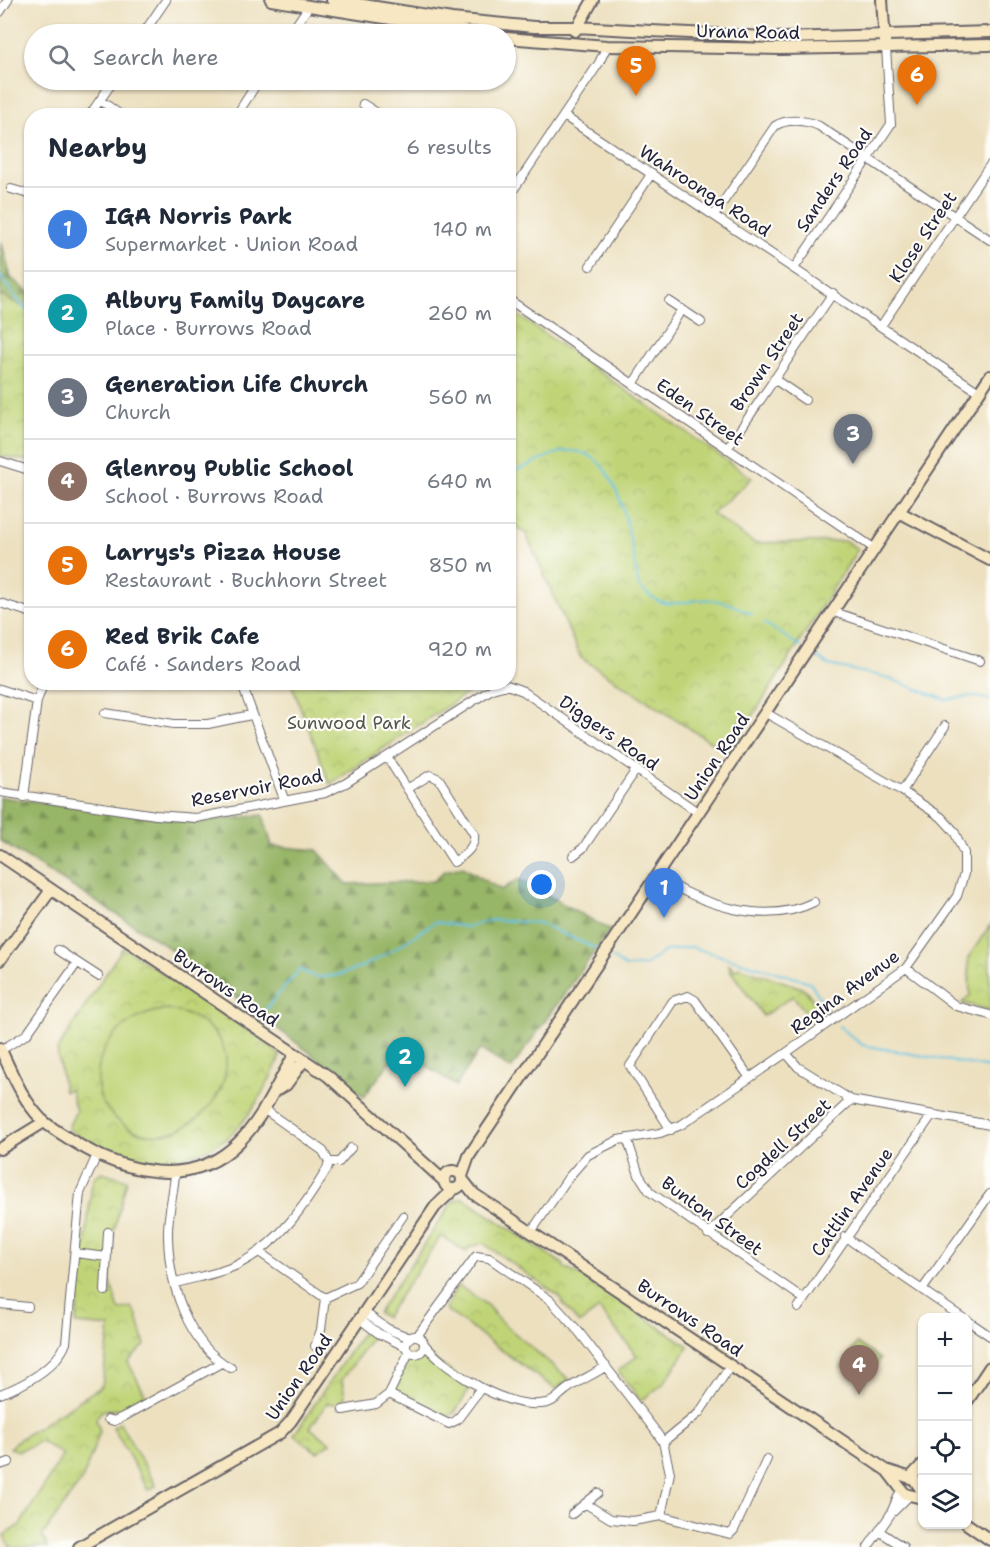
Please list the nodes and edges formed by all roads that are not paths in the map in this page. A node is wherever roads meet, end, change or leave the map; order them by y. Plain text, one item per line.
1 (8, 0) edge
2 (166, 0) edge
3 (271, 0) edge
4 (332, 0) edge
5 (593, 0) edge
6 (882, 0) edge
7 (310, 3) edge
8 (0, 12) edge
9 (150, 24) edge
10 (296, 24) edge
11 (429, 24) edge
12 (495, 24) edge
13 (516, 26) edge
14 (575, 27) junction
15 (990, 33) edge
16 (689, 34) junction
17 (884, 36) junction
18 (516, 39) edge
19 (574, 43) junction
20 (990, 45) edge
21 (607, 46) junction
22 (699, 48) junction
23 (886, 48) junction
24 (107, 90) edge
25 (253, 90) edge
26 (100, 100) junction
27 (363, 104) dead end
28 (94, 108) edge
29 (111, 108) edge
30 (241, 108) edge
31 (369, 108) edge
32 (564, 116) junction
33 (868, 158) junction
34 (990, 165) edge
35 (652, 173) junction
36 (516, 186) edge
37 (11, 189) dead end
38 (24, 193) edge
39 (715, 214) junction
40 (955, 217) junction
41 (990, 240) edge
42 (590, 266) dead end
43 (795, 267) junction
44 (832, 293) junction
45 (669, 301) dead end
46 (516, 304) edge
47 (682, 309) junction
48 (701, 322) dead end
49 (881, 326) junction
50 (990, 376) edge
51 (774, 379) junction
52 (633, 384) junction
53 (979, 392) junction
54 (805, 400) dead end
55 (727, 449) junction
56 (0, 462) edge
57 (24, 469) edge
58 (899, 512) junction
59 (875, 549) junction
60 (989, 558) edge
61 (0, 603) edge
62 (24, 610) edge
63 (834, 612) junction
64 (980, 661) dead end
65 (0, 689) edge
66 (516, 689) edge
67 (41, 690) edge
68 (243, 690) edge
69 (491, 690) edge
70 (37, 701) junction
71 (105, 713) dead end
72 (766, 713) junction
73 (251, 715) junction
74 (945, 726) dead end
75 (387, 756) junction
76 (636, 770) junction
77 (407, 789) junction
78 (902, 791) junction
79 (0, 792) edge
80 (24, 797) junction
81 (284, 799) junction
82 (699, 813) junction
83 (0, 855) edge
84 (573, 856) dead end
85 (657, 875) junction
86 (51, 890) junction
87 (814, 902) dead end
88 (58, 950) dead end
89 (0, 960) edge
90 (77, 963) junction
91 (906, 968) junction
92 (98, 976) dead end
93 (990, 1015) edge
94 (0, 1049) edge
95 (786, 1053) junction
96 (299, 1057) junction
97 (750, 1078) junction
98 (851, 1100) junction
99 (265, 1110) junction
100 (932, 1115) junction
101 (44, 1122) junction
102 (990, 1125) edge
103 (671, 1130) junction
104 (627, 1138) junction
105 (351, 1148) dead end
106 (0, 1149) edge
107 (97, 1155) junction
108 (329, 1162) junction
109 (175, 1173) junction
110 (453, 1180) junction
111 (990, 1194) edge
112 (403, 1216) dead end
113 (108, 1232) dead end
114 (531, 1232) junction
115 (708, 1234) junction
116 (845, 1237) junction
117 (259, 1252) junction
118 (75, 1253) junction
119 (107, 1257) junction
120 (176, 1283) junction
121 (922, 1290) junction
122 (105, 1291) dead end
123 (325, 1299) junction
124 (804, 1299) junction
125 (0, 1304) edge
126 (28, 1307) dead end
127 (798, 1308) dead end
128 (957, 1313) edge
129 (362, 1316) junction
130 (972, 1324) edge
131 (990, 1336) edge
132 (419, 1340) junction
133 (315, 1346) dead end
134 (413, 1352) junction
135 (434, 1356) junction
136 (221, 1363) junction
137 (731, 1365) junction
138 (606, 1366) junction
139 (990, 1367) edge
140 (231, 1368) dead end
141 (481, 1388) junction
142 (0, 1394) edge
143 (389, 1394) junction
144 (972, 1394) edge
145 (343, 1410) dead end
146 (108, 1419) dead end
147 (663, 1442) junction
148 (769, 1457) dead end
149 (9, 1462) dead end
150 (0, 1465) edge
151 (918, 1474) edge
152 (920, 1475) edge
153 (912, 1488) edge
154 (598, 1493) dead end
155 (586, 1504) junction
156 (572, 1514) dead end
157 (661, 1516) junction
158 (972, 1527) edge
159 (879, 1531) junction
160 (990, 1540) edge
161 (79, 1547) edge
162 (868, 1547) edge
163 (903, 1547) edge

1 - 8 street
2 - 9 street
3 - 7 main road
4 - 12 main road, Urana Road
5 - 14 main road
6 - 17 main road, Sanders Road
7 - 10 street
7 - 11 main road
13 - 14 main road, Urana Road
14 - 16 main road, Urana Road
14 - 19 main road
15 - 17 main road, Urana Road
16 - 17 main road, Urana Road
16 - 22 main road
17 - 23 main road, Sanders Road
18 - 19 main road, Urana Road
19 - 21 main road, Urana Road
20 - 23 main road, Urana Road
21 - 22 main road, Urana Road
21 - 32 street
22 - 23 main road, Urana Road
23 - 33 street, Sanders Road
24 - 26 street
25 - 30 street
26 - 28 street
26 - 29 street
27 - 31 street
32 - 35 street, Wahroonga Road
32 - 36 street
33 - 39 street
33 - 40 street
33 - 43 street, Sanders Road
34 - 40 street, Klose Street
35 - 39 street, Wahroonga Road
35 - 42 street
37 - 38 street
39 - 43 street, Wahroonga Road
40 - 41 street
40 - 49 street, Klose Street
43 - 44 street, Wahroonga Road
44 - 49 street, Wahroonga Road
44 - 51 street, Brown Street
45 - 47 street
46 - 52 street, Eden Street
47 - 48 street
47 - 52 street
49 - 53 street, Wahroonga Road
50 - 53 main road, Union Road
51 - 54 street
51 - 55 street, Brown Street
52 - 55 street, Eden Street
53 - 58 main road, Union Road
55 - 59 street, Eden Street
56 - 57 street
58 - 59 main road, Union Road
58 - 60 main road
59 - 63 main road, Union Road
61 - 62 street
63 - 64 street
63 - 72 main road, Union Road
65 - 70 street
66 - 76 street, Diggers Road
67 - 70 street
68 - 73 street
69 - 75 street, Reservoir Road
70 - 80 street
71 - 73 street
72 - 78 street, Regina Avenue
72 - 82 main road, Union Road
73 - 81 street
74 - 78 street
75 - 77 street
75 - 81 street, Reservoir Road
76 - 82 street, Diggers Road
76 - 84 street
77 - 77 street
78 - 91 street, Regina Avenue
79 - 80 street, Reservoir Road
80 - 81 street, Reservoir Road
82 - 85 main road, Union Road
83 - 86 main road, Burrows Road
85 - 87 street
85 - 110 main road, Union Road
86 - 89 main road
86 - 96 main road, Burrows Road
88 - 90 street
90 - 92 street
90 - 94 street
91 - 93 street
91 - 95 street, Regina Avenue
94 - 101 main road
95 - 97 street, Regina Avenue
95 - 98 street
96 - 99 main road
96 - 110 main road, Burrows Road
97 - 103 street, Regina Avenue
97 - 103 street
98 - 100 street
98 - 115 street, Cogdell Street
99 - 108 street
99 - 109 main road
100 - 102 street
100 - 116 street, Cattlin Avenue
101 - 106 main road
101 - 107 main road
103 - 104 street, Regina Avenue
104 - 114 street, Regina Avenue
104 - 115 street, Bunton Street
105 - 108 street
107 - 109 main road
107 - 118 street
108 - 117 street
109 - 120 street
110 - 114 main road, Burrows Road
110 - 129 main road, Union Road
111 - 121 street
112 - 123 street
113 - 119 street
114 - 137 main road, Burrows Road
115 - 124 street, Bunton Street
116 - 121 street
116 - 124 street, Cattlin Avenue
117 - 120 street
117 - 123 street
118 - 119 street
118 - 142 street
119 - 122 street
120 - 136 street
121 - 128 street
123 - 133 street
124 - 127 street, Cattlin Avenue
125 - 126 street
129 - 132 street
129 - 134 street
129 - 161 main road, Union Road
130 - 131 street
132 - 134 street
132 - 134 street
132 - 135 street
132 - 138 street
134 - 135 street
134 - 143 street
135 - 141 street
136 - 140 street
136 - 146 street
137 - 147 street
137 - 153 main road, Burrows Road
138 - 141 street
138 - 147 street
139 - 144 main road
141 - 143 street
143 - 145 street
147 - 157 street
148 - 157 street
149 - 150 street
151 - 153 main road
152 - 153 main road
153 - 159 street
154 - 155 street
155 - 156 street
155 - 157 street
158 - 160 main road
159 - 162 street
159 - 163 street

